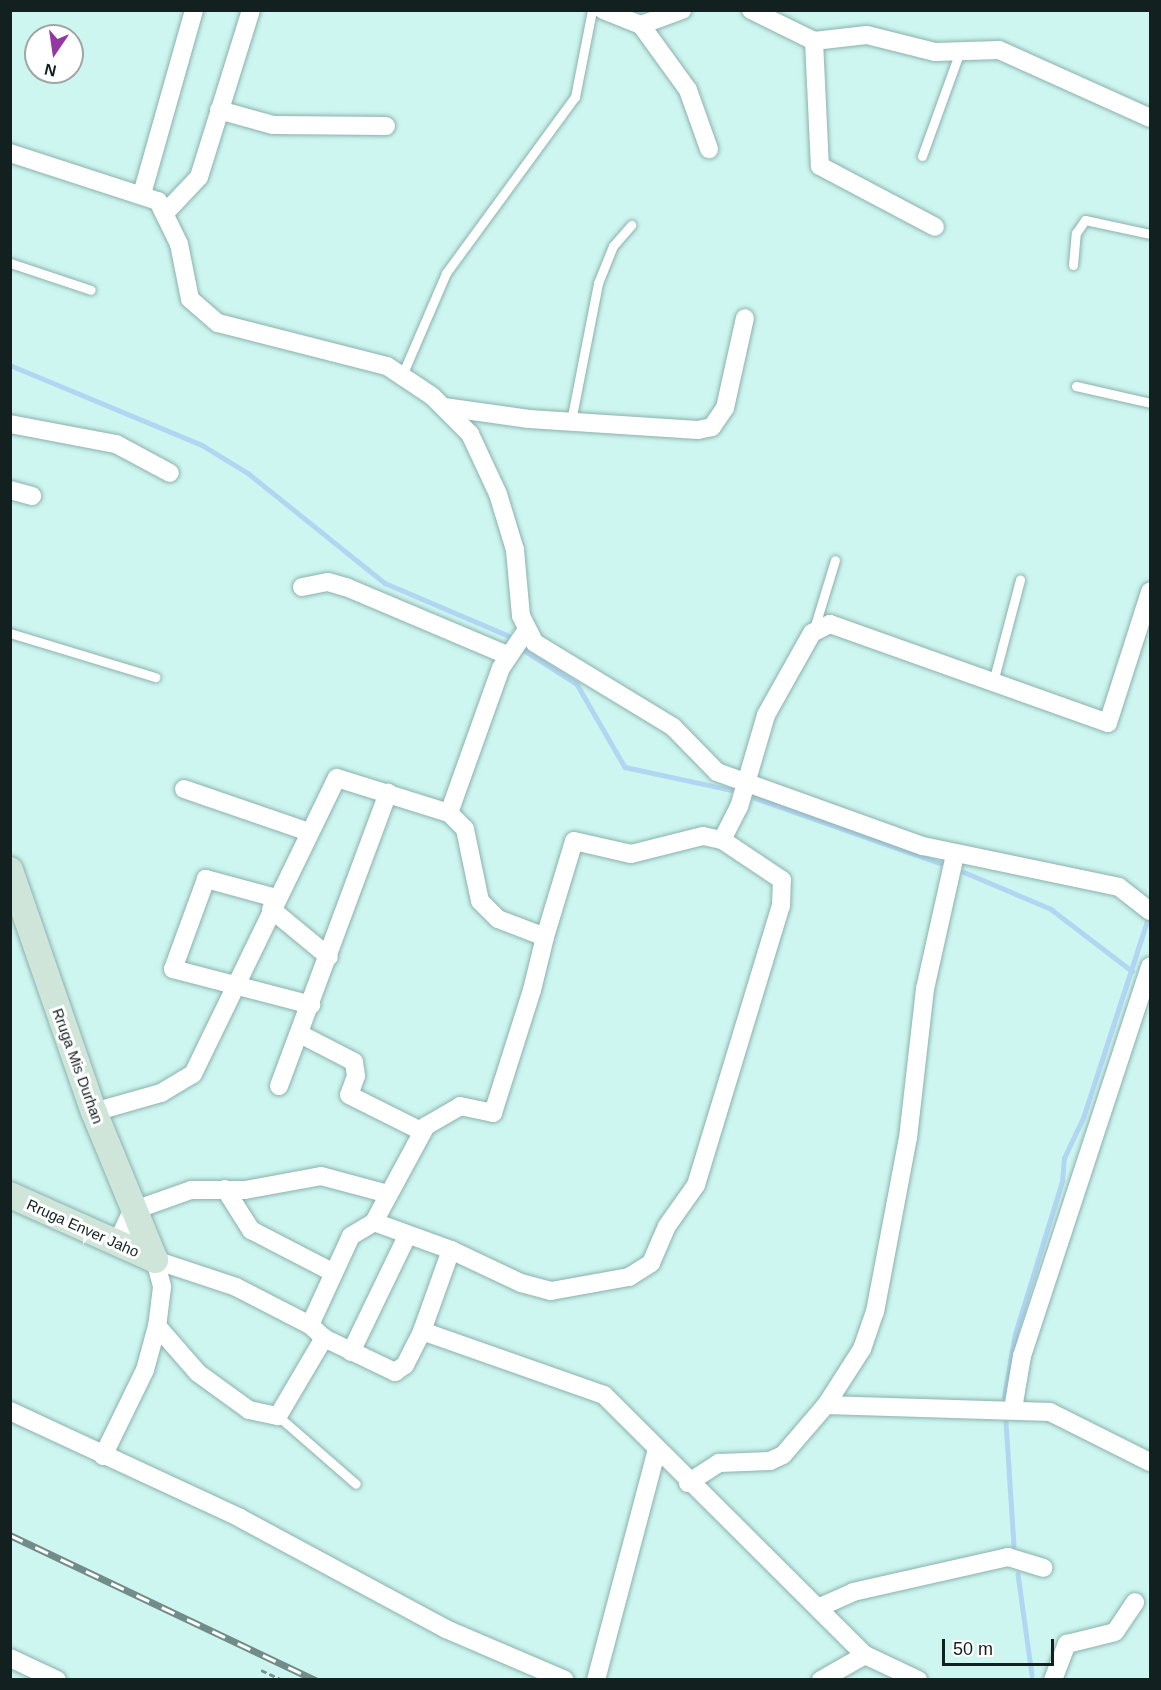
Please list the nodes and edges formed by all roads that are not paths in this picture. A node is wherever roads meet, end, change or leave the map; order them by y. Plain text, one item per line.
1 (194, 10) edge
2 (251, 10) edge
3 (592, 10) edge
4 (603, 10) edge
5 (682, 10) edge
6 (751, 10) edge
7 (641, 25) junction
8 (814, 41) junction
9 (961, 50) junction
10 (219, 110) junction
11 (1150, 117) edge
12 (386, 126) dead end
13 (709, 149) dead end
14 (10, 153) edge
15 (922, 156) dead end
16 (142, 194) junction
17 (166, 212) junction
18 (631, 225) dead end
19 (935, 227) dead end
20 (1150, 234) edge
21 (10, 263) edge
22 (1073, 265) dead end
23 (91, 290) dead end
24 (745, 318) dead end
25 (403, 373) junction
26 (1076, 386) dead end
27 (1150, 403) edge
28 (444, 407) junction
29 (571, 421) junction
30 (10, 424) edge
31 (170, 473) dead end
32 (10, 490) edge
33 (32, 496) dead end
34 (835, 560) dead end
35 (1020, 580) dead end
36 (302, 588) dead end
37 (1150, 592) edge
38 (526, 631) junction
39 (10, 633) edge
40 (812, 633) junction
41 (507, 655) junction
42 (155, 677) dead end
43 (993, 682) junction
44 (744, 785) junction
45 (184, 789) dead end
46 (388, 793) junction
47 (449, 813) junction
48 (309, 832) junction
49 (722, 840) junction
50 (955, 855) junction
51 (10, 870) edge
52 (273, 904) junction
53 (14, 906) edge
54 (1150, 911) edge
55 (545, 938) junction
56 (329, 957) junction
57 (1150, 966) edge
58 (234, 983) junction
59 (311, 1005) junction
60 (300, 1034) junction
61 (279, 1086) dead end
62 (94, 1112) junction
63 (421, 1131) junction
64 (225, 1189) junction
65 (388, 1194) junction
66 (10, 1196) edge
67 (132, 1211) junction
68 (375, 1222) junction
69 (406, 1238) junction
70 (117, 1243) junction
71 (451, 1250) junction
72 (154, 1260) junction
73 (334, 1273) junction
74 (310, 1324) junction
75 (157, 1326) junction
76 (422, 1330) junction
77 (324, 1338) junction
78 (351, 1352) junction
79 (826, 1405) junction
80 (1013, 1409) junction
81 (10, 1411) edge
82 (279, 1416) junction
83 (657, 1449) junction
84 (103, 1456) junction
85 (1150, 1462) edge
86 (688, 1483) junction
87 (356, 1484) dead end
88 (1043, 1568) dead end
89 (1135, 1602) dead end
90 (820, 1607) junction
91 (865, 1655) junction
92 (10, 1658) edge
93 (57, 1680) edge
94 (565, 1680) edge
95 (596, 1680) edge
96 (821, 1680) edge
97 (918, 1680) edge
98 (1053, 1680) edge

1 - 16 street
2 - 10 street
3 - 25 lane
4 - 7 street
5 - 7 street
6 - 8 street
7 - 13 street
8 - 9 street
8 - 19 street
9 - 11 street
9 - 15 lane
10 - 12 street
10 - 17 street
14 - 16 street
16 - 17 street
17 - 25 street
18 - 29 lane
20 - 22 lane
21 - 23 lane
24 - 29 street
25 - 28 street
26 - 27 lane
28 - 29 street
28 - 38 street
30 - 31 street
32 - 33 street
34 - 40 lane
35 - 43 lane
36 - 41 street
37 - 43 street
38 - 41 street
38 - 44 street
39 - 42 lane
40 - 43 street
40 - 44 street
41 - 47 street
44 - 49 street
44 - 50 street
45 - 48 street
46 - 47 street
46 - 48 street
46 - 56 street
47 - 55 street
48 - 52 street
49 - 55 street
49 - 71 street
50 - 54 street
50 - 79 street
51 - 53 street, Rruga Mis Durhan
52 - 56 street
52 - 58 street
52 - 58 street
53 - 62 street, Rruga Mis Durhan
55 - 63 street
56 - 59 street
57 - 80 street
58 - 59 street
58 - 62 street
59 - 60 street
60 - 61 street
60 - 63 street
62 - 67 street, Rruga Mis Durhan
63 - 65 street
64 - 65 street
64 - 67 street
64 - 73 street
65 - 68 street
66 - 70 street, Rruga Enver Jaho
67 - 70 street
67 - 72 street, Rruga Mis Durhan
68 - 69 street
68 - 73 street
69 - 71 street
69 - 78 street
70 - 72 street, Rruga Enver Jaho
71 - 76 street
72 - 74 street
72 - 75 street
73 - 74 street
74 - 77 street
75 - 82 street
75 - 84 street
76 - 78 street
76 - 83 street
77 - 78 street
77 - 82 street
79 - 80 street
79 - 86 street
80 - 85 street
81 - 84 street
82 - 87 lane
83 - 86 street
83 - 95 street
84 - 94 street
86 - 90 street
88 - 90 street
89 - 98 street
90 - 91 street
91 - 96 street
91 - 97 street
92 - 93 street

